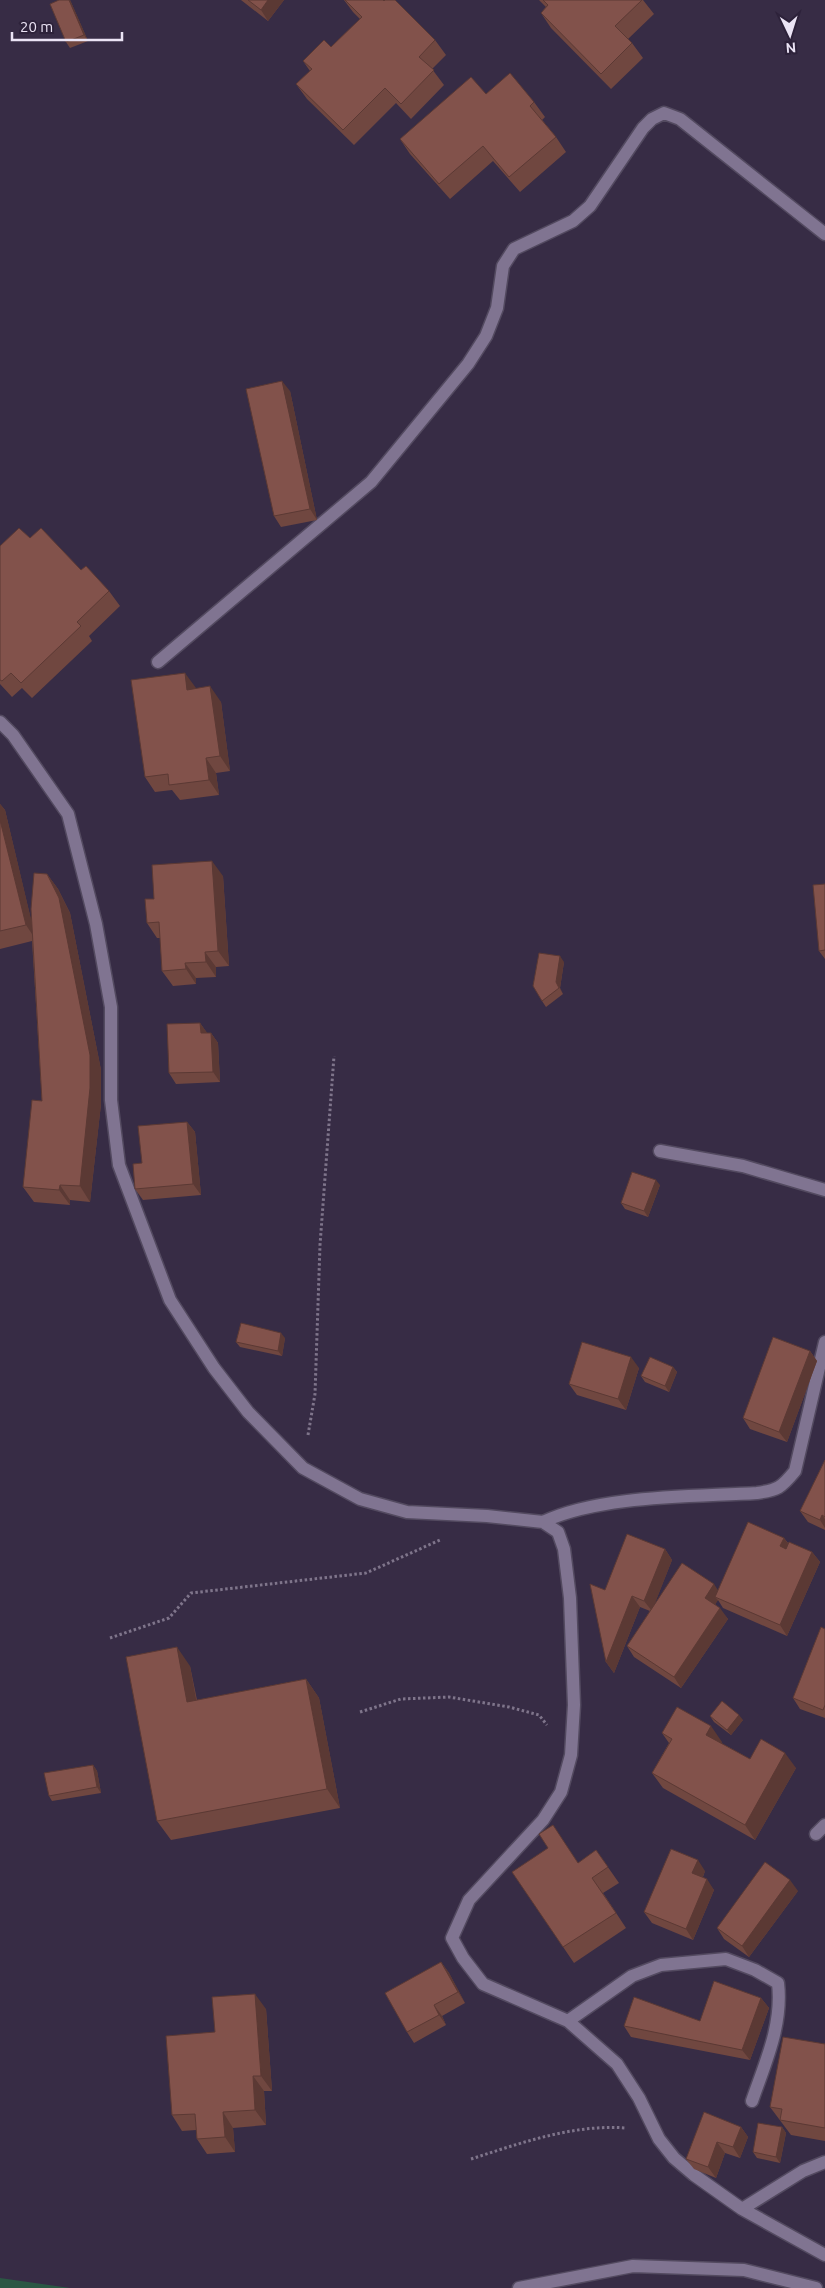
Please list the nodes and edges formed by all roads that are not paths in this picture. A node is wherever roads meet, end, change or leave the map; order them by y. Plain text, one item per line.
1 (825, 234) edge
2 (158, 662) dead end
3 (0, 722) edge
4 (660, 1151) dead end
5 (825, 1190) edge
6 (825, 1342) edge
7 (543, 1522) junction
8 (568, 2020) junction
9 (752, 2101) dead end
10 (825, 2162) edge
11 (742, 2209) junction
12 (825, 2255) edge
13 (519, 2288) edge
14 (816, 2288) edge

1 - 2 street
3 - 7 street
4 - 5 street
6 - 7 street
7 - 8 street
8 - 9 street
8 - 11 street
10 - 11 street
11 - 12 street
13 - 14 street

